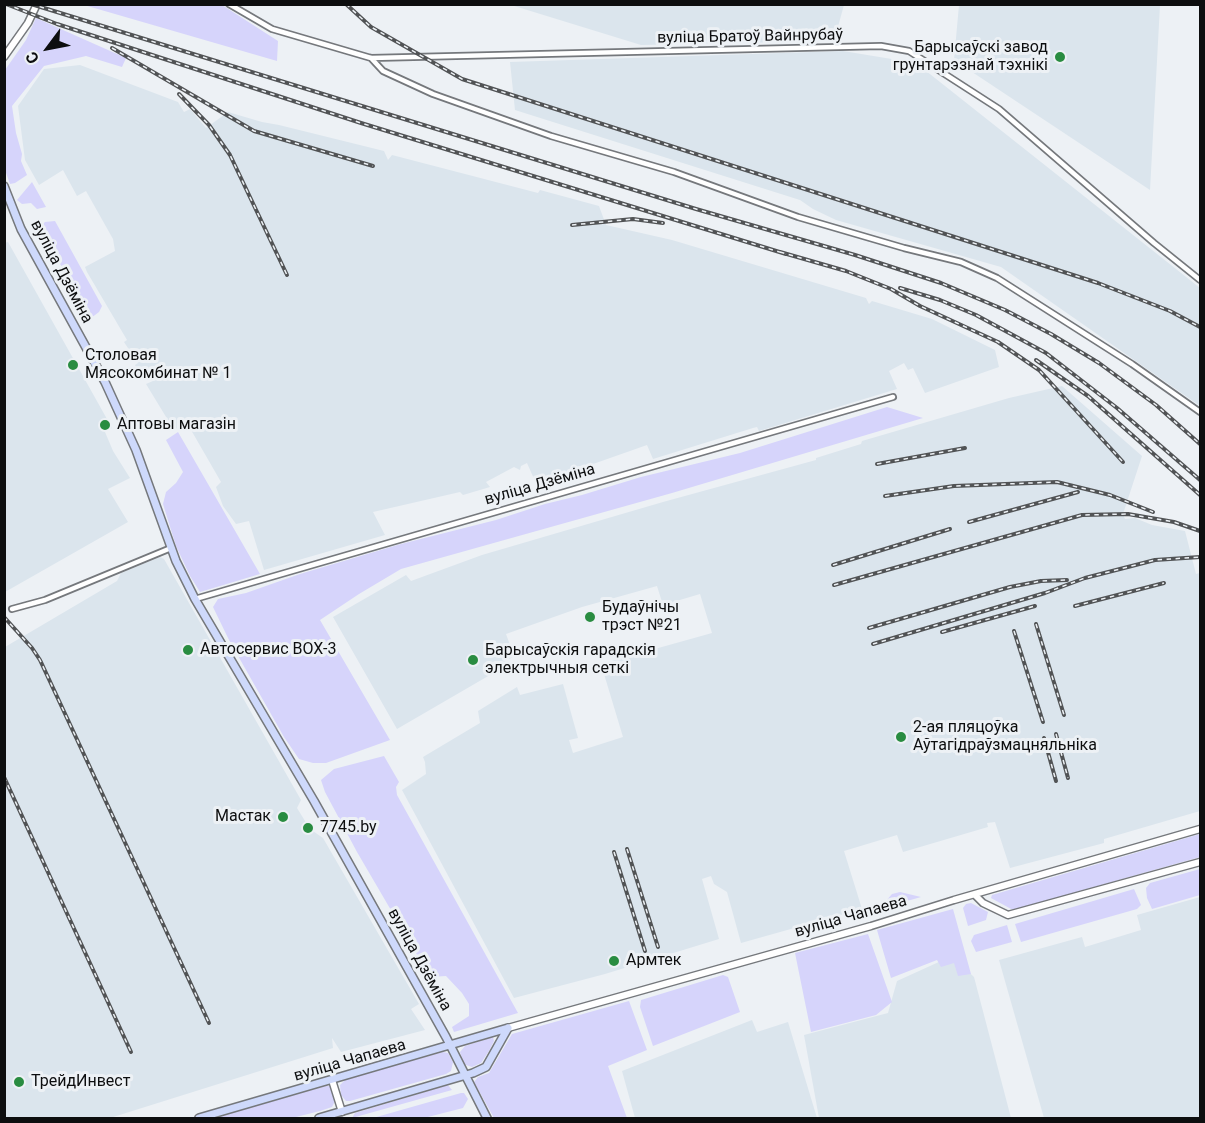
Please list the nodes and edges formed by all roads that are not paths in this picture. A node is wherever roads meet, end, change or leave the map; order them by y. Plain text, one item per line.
1 (37, 4) edge
2 (229, 4) edge
3 (4, 57) edge
4 (371, 58) junction
5 (4, 186) edge
6 (1200, 280) edge
7 (893, 397) dead end
8 (1200, 412) edge
9 (171, 548) junction
10 (195, 599) junction
11 (12, 609) dead end
12 (1200, 828) edge
13 (1200, 862) edge
14 (975, 895) junction
15 (508, 1028) junction
16 (450, 1045) junction
17 (464, 1075) junction
18 (332, 1080) junction
19 (342, 1112) junction
20 (199, 1119) edge
21 (319, 1119) edge
22 (487, 1119) edge

1 - 3 street
2 - 4 street, вуліца Братоў Вайнрубаў
4 - 6 street, вуліца Братоў Вайнрубаў
4 - 8 street
5 - 9 main road, вуліца Дзёміна
7 - 10 street, вуліца Дзёміна
9 - 10 main road, вуліца Дзёміна
9 - 11 street
10 - 16 main road, вуліца Дзёміна
12 - 14 street, вуліца Чапаева
13 - 14 street
14 - 15 street, вуліца Чапаева
15 - 16 main road, вуліца Чапаева
15 - 17 main road
16 - 17 main road, вуліца Дзёміна
16 - 18 main road, вуліца Чапаева
17 - 19 main road
17 - 22 main road, вуліца Дзёміна
18 - 19 street
18 - 20 main road, вуліца Чапаева
19 - 21 main road

